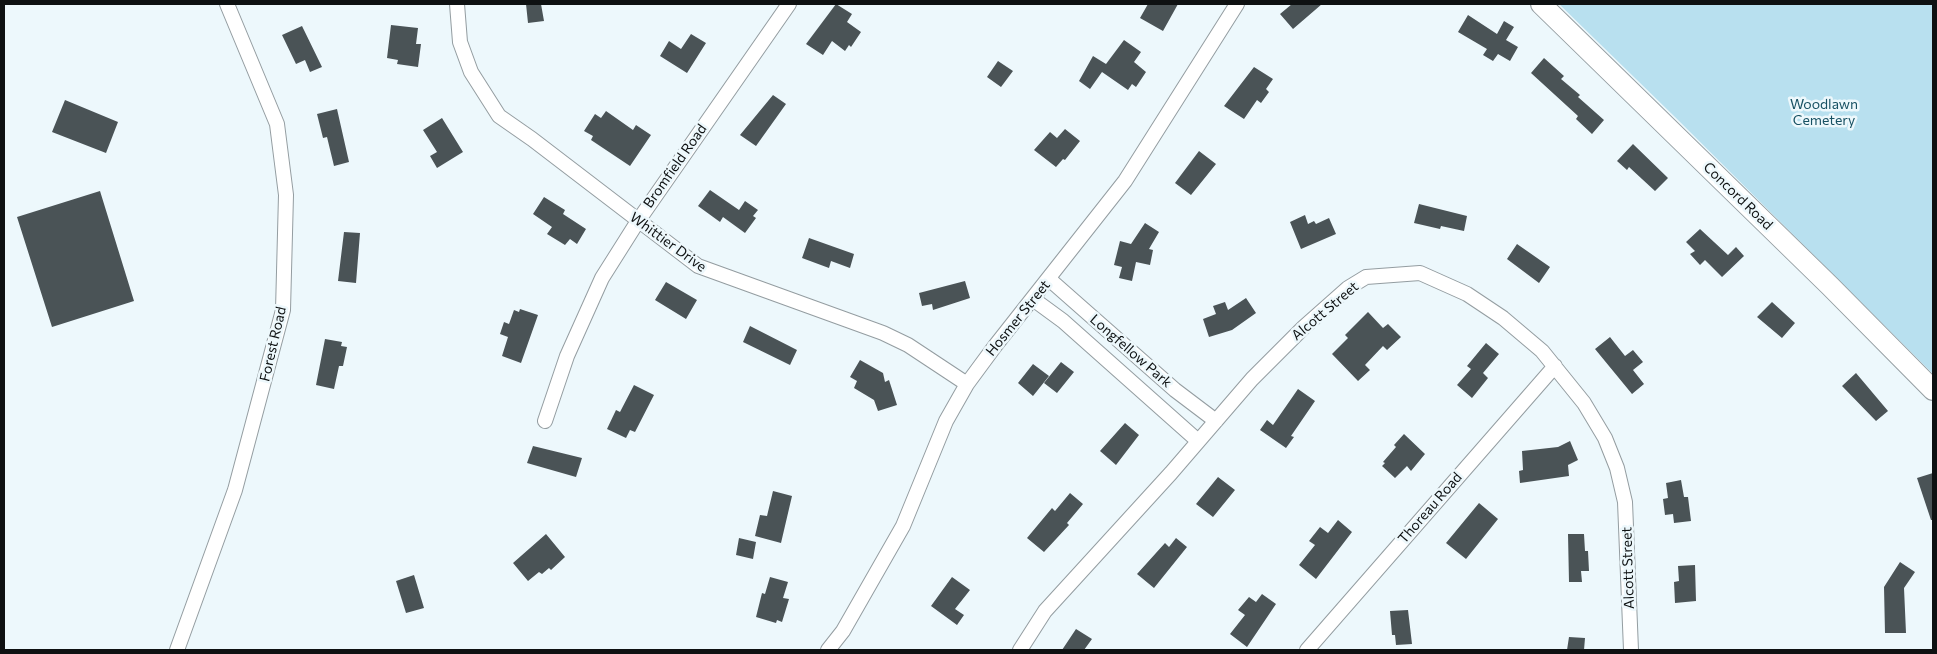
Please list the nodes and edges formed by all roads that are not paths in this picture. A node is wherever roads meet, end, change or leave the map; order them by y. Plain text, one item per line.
1 (227, 4) edge
2 (457, 4) edge
3 (789, 4) edge
4 (1237, 4) edge
5 (1540, 4) edge
6 (638, 221) junction
7 (1049, 279) junction
8 (1033, 299) junction
9 (1555, 366) junction
10 (967, 384) junction
11 (1933, 390) edge
12 (545, 421) dead end
13 (1216, 421) junction
14 (1198, 441) junction
15 (1311, 649) edge
16 (177, 650) edge
17 (828, 650) edge
18 (1020, 650) edge
19 (1631, 650) edge

1 - 16 street, Forest Road
2 - 6 street, Whittier Drive
3 - 6 street, Bromfield Road
4 - 7 street, Hosmer Street
5 - 11 street, Concord Road
6 - 10 street, Whittier Drive
6 - 12 street, Bromfield Road
7 - 8 street, Hosmer Street
7 - 13 street, Longfellow Park
8 - 10 street, Hosmer Street
8 - 14 street, Longfellow Park
9 - 13 street, Alcott Street
9 - 15 street, Thoreau Road
9 - 19 street, Alcott Street
10 - 17 street, Hosmer Street
13 - 14 street, Alcott Street
14 - 18 street, Alcott Street

